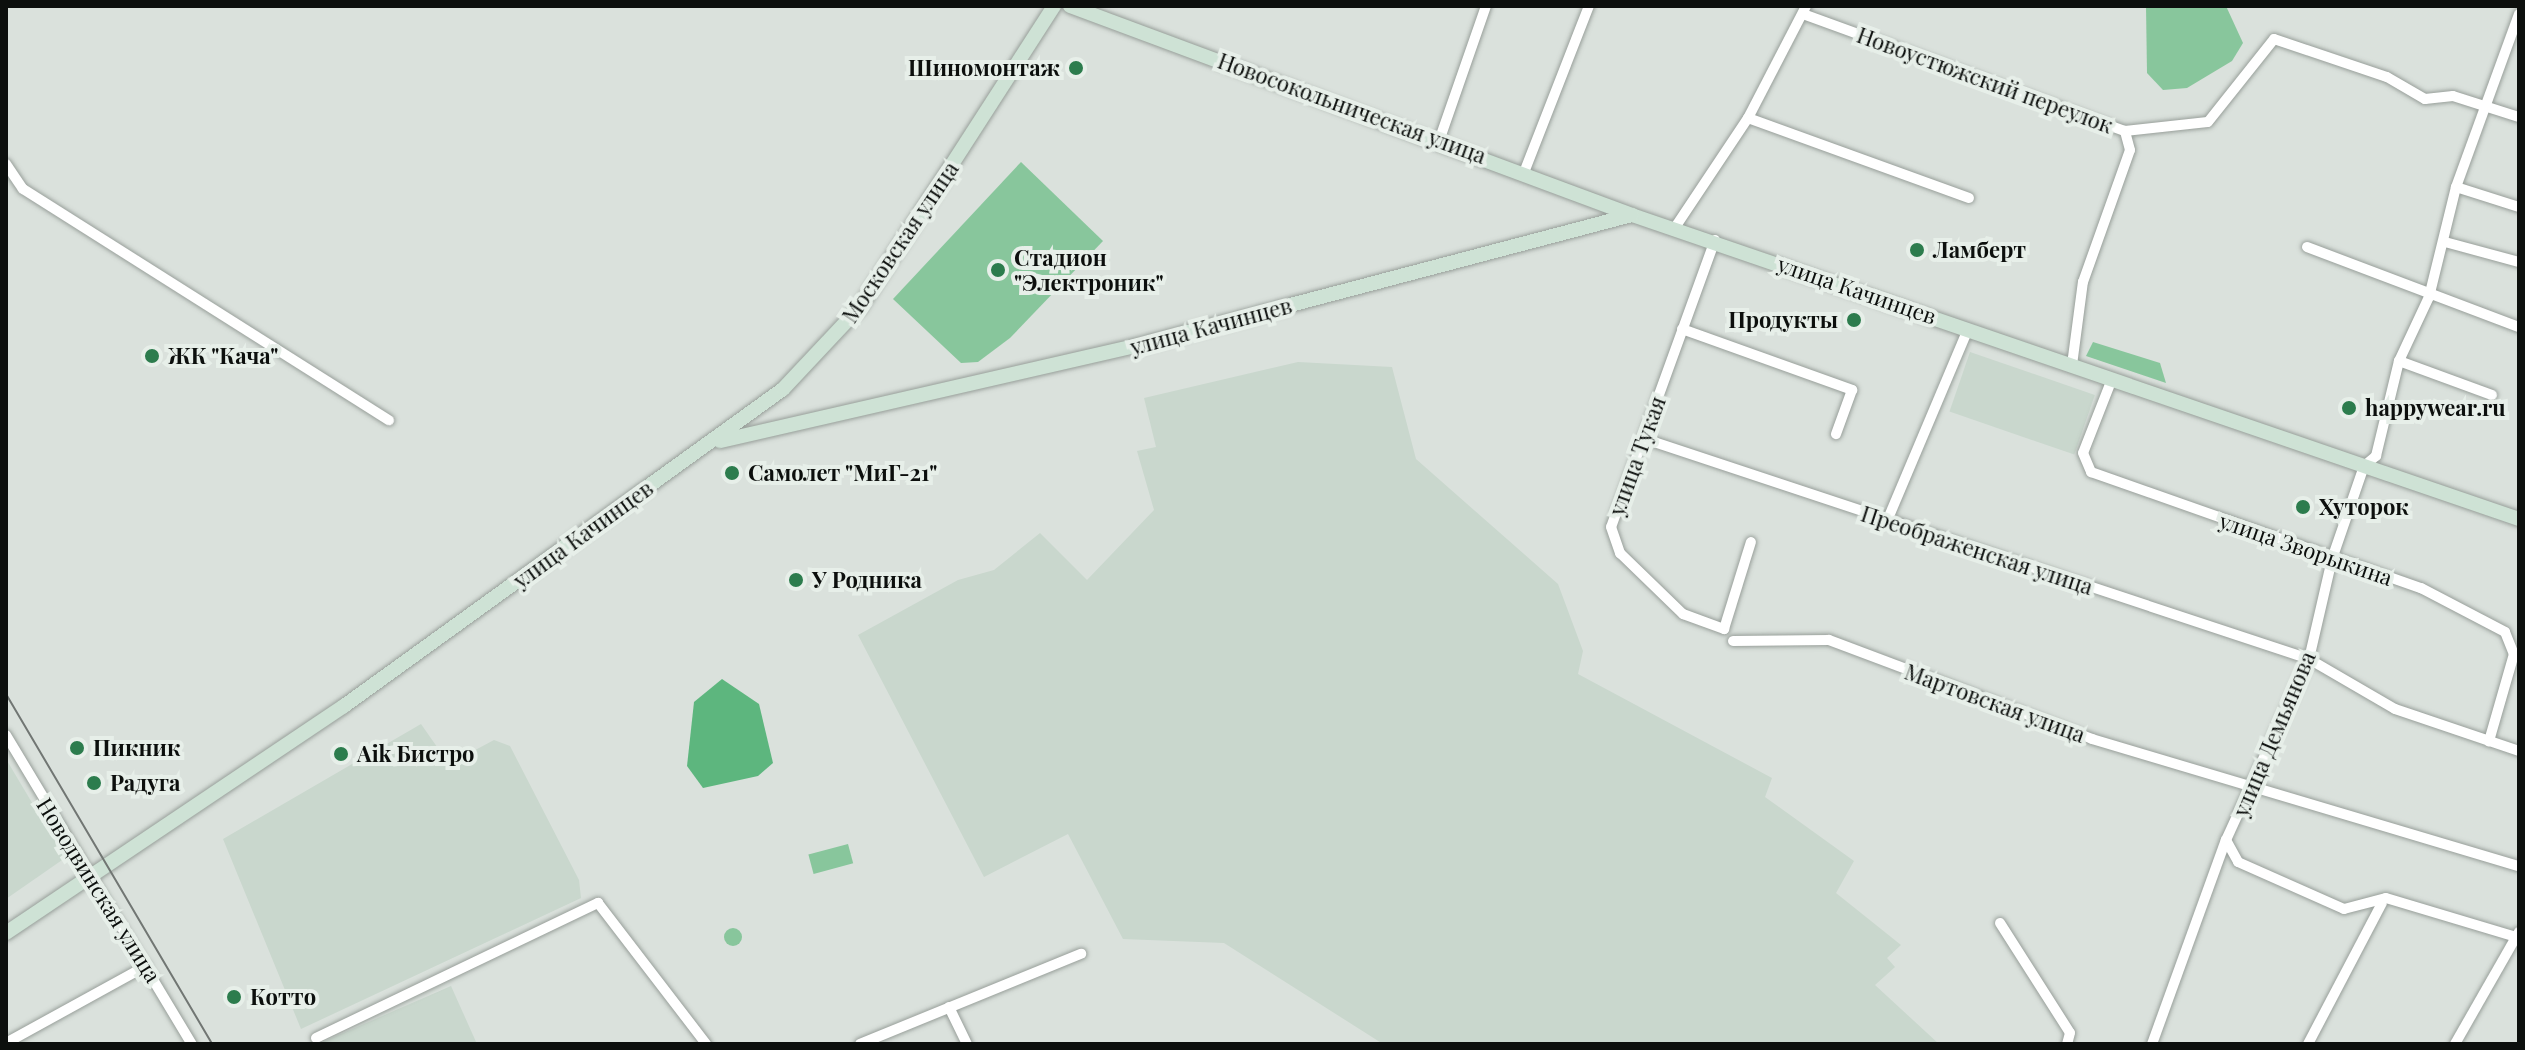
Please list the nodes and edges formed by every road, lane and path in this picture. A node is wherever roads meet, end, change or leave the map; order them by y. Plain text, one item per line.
1 (1054, 6) edge
2 (1070, 6) edge
3 (1486, 6) edge
4 (1589, 6) edge
5 (1805, 10) edge
6 (2519, 14) edge
7 (2487, 106) junction
8 (2519, 117) edge
9 (1748, 118) junction
10 (2125, 131) junction
11 (1439, 141) junction
12 (6, 164) edge
13 (1525, 170) junction
14 (2456, 187) junction
15 (1969, 198) dead end
16 (2519, 207) edge
17 (1632, 215) junction
18 (1676, 226) junction
19 (1715, 240) junction
20 (2445, 242) junction
21 (2307, 247) dead end
22 (2519, 262) edge
23 (2429, 297) junction
24 (2519, 327) edge
25 (1682, 329) junction
26 (1968, 329) junction
27 (2399, 361) junction
28 (2072, 365) junction
29 (2112, 379) junction
30 (2492, 395) dead end
31 (389, 420) dead end
32 (1836, 434) dead end
33 (1645, 439) junction
34 (707, 444) junction
35 (2364, 466) junction
36 (2519, 519) edge
37 (1887, 521) junction
38 (1751, 542) dead end
39 (2332, 559) junction
40 (1733, 641) dead end
41 (2309, 659) junction
42 (6, 735) edge
43 (2489, 741) junction
44 (2519, 751) edge
45 (2255, 788) junction
46 (2226, 840) junction
47 (2519, 866) edge
48 (86, 877) junction
49 (2382, 903) junction
50 (2000, 923) dead end
51 (6, 933) edge
52 (2517, 934) edge
53 (1081, 954) dead end
54 (146, 966) junction
55 (949, 1007) junction
56 (316, 1038) dead end
57 (6, 1043) edge
58 (192, 1044) edge
59 (706, 1044) edge
60 (860, 1044) edge
61 (967, 1044) edge
62 (2067, 1044) edge
63 (2152, 1044) edge
64 (2308, 1044) edge
65 (2455, 1044) edge

1 - 34 main road, Московская улица
2 - 11 main road, Новосокольническая улица
3 - 11 street
4 - 13 street
5 - 9 street
5 - 10 street, Новоустюжский переулок
6 - 7 street, улица Демьянова
7 - 8 street
7 - 10 street, Новоустюжский переулок
7 - 14 street, улица Демьянова
9 - 15 street
9 - 18 street
10 - 28 street
11 - 13 main road, Новосокольническая улица
12 - 31 street
13 - 17 main road, Новосокольническая улица
14 - 16 street
14 - 20 street, улица Демьянова
17 - 18 main road, улица Качинцев
17 - 34 main road, улица Качинцев
18 - 19 main road, улица Качинцев
19 - 25 street, улица Тукая
19 - 26 main road, улица Качинцев
20 - 22 street
20 - 23 street, улица Демьянова
21 - 23 street
23 - 24 street
23 - 27 street, улица Демьянова
25 - 32 street
25 - 33 street, улица Тукая
26 - 28 main road, улица Качинцев
26 - 37 street
27 - 30 street
27 - 35 street, улица Демьянова
28 - 29 main road, улица Качинцев
29 - 35 main road, улица Качинцев
29 - 39 street, улица Зворыкина
33 - 37 street, Преображенская улица
33 - 38 street, улица Тукая
34 - 48 main road, улица Качинцев
35 - 36 main road, улица Качинцев
35 - 39 street, улица Демьянова
37 - 41 street, Преображенская улица
39 - 41 street, улица Демьянова
39 - 43 street, улица Зворыкина
40 - 45 street, Мартовская улица
41 - 43 street, Преображенская улица
41 - 45 street, улица Демьянова
42 - 48 street, Новодвинская улица
43 - 44 street, Преображенская улица
45 - 46 street, улица Демьянова
45 - 47 street, Мартовская улица
46 - 49 street
46 - 63 street, улица Демьянова
48 - 51 main road, улица Качинцев
48 - 54 street, Новодвинская улица
49 - 52 street
49 - 64 street
50 - 62 street
52 - 65 street
53 - 55 street
54 - 57 street
54 - 58 street, Новодвинская улица
55 - 60 street
55 - 61 street
56 - 59 street

